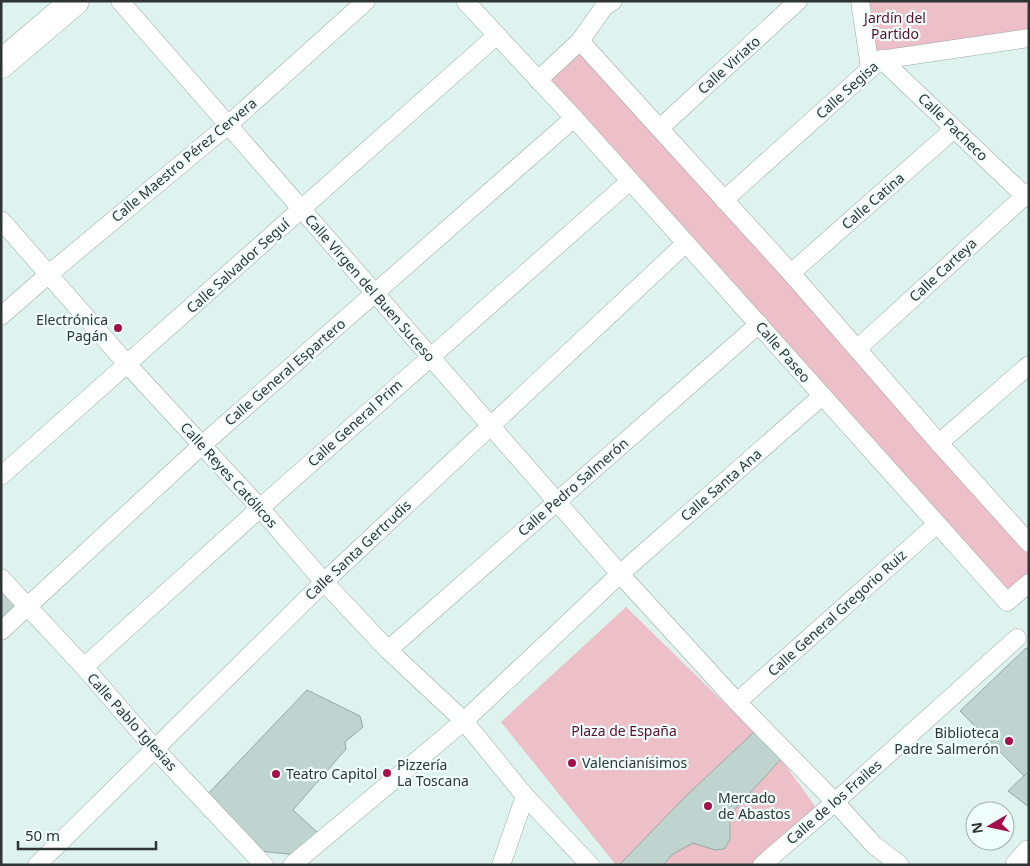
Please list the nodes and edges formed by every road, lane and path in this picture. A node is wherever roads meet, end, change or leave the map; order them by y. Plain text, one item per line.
1 (76, 1) edge
2 (120, 1) edge
3 (366, 1) edge
4 (466, 1) edge
5 (798, 1) edge
6 (860, 1) edge
7 (605, 3) edge
8 (497, 36) junction
9 (1029, 38) edge
10 (580, 41) junction
11 (1, 64) edge
12 (876, 64) junction
13 (538, 80) junction
14 (574, 118) junction
15 (228, 125) junction
16 (660, 128) junction
17 (954, 129) junction
18 (630, 180) junction
19 (1027, 194) edge
20 (724, 200) junction
21 (302, 209) junction
22 (1, 220) edge
23 (686, 243) junction
24 (791, 273) junction
25 (49, 274) junction
26 (375, 293) junction
27 (1, 316) edge
28 (758, 324) junction
29 (858, 348) junction
30 (430, 356) junction
31 (127, 364) junction
32 (1029, 365) edge
33 (822, 396) junction
34 (491, 426) junction
35 (939, 443) junction
36 (202, 445) junction
37 (1, 476) edge
38 (557, 502) junction
39 (260, 508) junction
40 (937, 524) junction
41 (1029, 543) edge
42 (620, 574) junction
43 (1, 578) edge
44 (324, 582) junction
45 (1029, 583) edge
46 (28, 608) junction
47 (1, 631) edge
48 (1017, 638) dead end
49 (388, 650) junction
50 (84, 667) junction
51 (738, 702) junction
52 (464, 721) junction
53 (155, 749) junction
54 (525, 796) junction
55 (835, 802) junction
56 (37, 865) edge
57 (264, 865) edge
58 (292, 865) edge
59 (501, 865) edge
60 (590, 865) edge
61 (762, 865) edge
62 (900, 865) edge

1 - 11 main road
2 - 15 street, Calle Virgen del Buen Suceso
3 - 15 street, Calle Maestro Pérez Cervera
4 - 8 street, Calle Paseo
5 - 16 street, Calle Viriato
6 - 12 street
7 - 10 street
8 - 13 street, Calle Paseo
8 - 21 street, Calle Salvador Seguí
9 - 12 street, Calle Segisa
10 - 13 street
10 - 16 street
12 - 17 street, Calle Pacheco
12 - 20 street, Calle Segisa
13 - 14 street, Calle Paseo
14 - 18 street, Calle Paseo
14 - 26 street, Calle General Espartero
15 - 21 street, Calle Virgen del Buen Suceso
15 - 25 street, Calle Maestro Pérez Cervera
16 - 20 street
17 - 19 street, Calle Pacheco
17 - 24 street, Calle Catina
18 - 23 street, Calle Paseo
18 - 30 street, Calle General Prim
19 - 29 street, Calle Carteya
20 - 24 street
21 - 26 street, Calle Virgen del Buen Suceso
21 - 31 street, Calle Salvador Seguí
22 - 25 street, Calle Reyes Católicos
23 - 28 street, Calle Paseo
23 - 34 street, Calle Santa Gertrudis
24 - 29 street
25 - 27 street, Calle Maestro Pérez Cervera
25 - 31 street, Calle Reyes Católicos
26 - 30 street, Calle Virgen del Buen Suceso
26 - 36 street, Calle General Espartero
28 - 33 street, Calle Paseo
28 - 38 street, Calle Pedro Salmerón
29 - 35 street
30 - 34 street, Calle Virgen del Buen Suceso
30 - 39 street, Calle General Prim
31 - 36 street, Calle Reyes Católicos
31 - 37 street, Calle Salvador Seguí
32 - 35 street
33 - 40 street, Calle Paseo
33 - 42 street, Calle Santa Ana
34 - 38 street, Calle Virgen del Buen Suceso
34 - 44 street, Calle Santa Gertrudis
35 - 41 street
36 - 39 street, Calle Reyes Católicos
36 - 46 street, Calle General Espartero
38 - 42 street, Calle Virgen del Buen Suceso
38 - 49 street, Calle Pedro Salmerón
39 - 44 street, Calle Reyes Católicos
39 - 50 street, Calle General Prim
40 - 45 street, Calle Paseo
40 - 51 street, Calle General Gregorio Ruiz
42 - 51 street
42 - 52 street
43 - 46 street, Calle Pablo Iglesias
44 - 49 street, Calle Reyes Católicos
44 - 53 street, Calle Santa Gertrudis
46 - 47 street, Calle General Espartero
46 - 50 street, Calle Pablo Iglesias
48 - 55 street, Calle de los Frailes
49 - 52 street, Calle Reyes Católicos
50 - 53 street, Calle Pablo Iglesias
51 - 55 street
52 - 54 street
52 - 58 street
53 - 56 street, Calle Santa Gertrudis
53 - 57 street, Calle Pablo Iglesias
54 - 59 street
54 - 60 street
55 - 61 street, Calle de los Frailes
55 - 62 street

